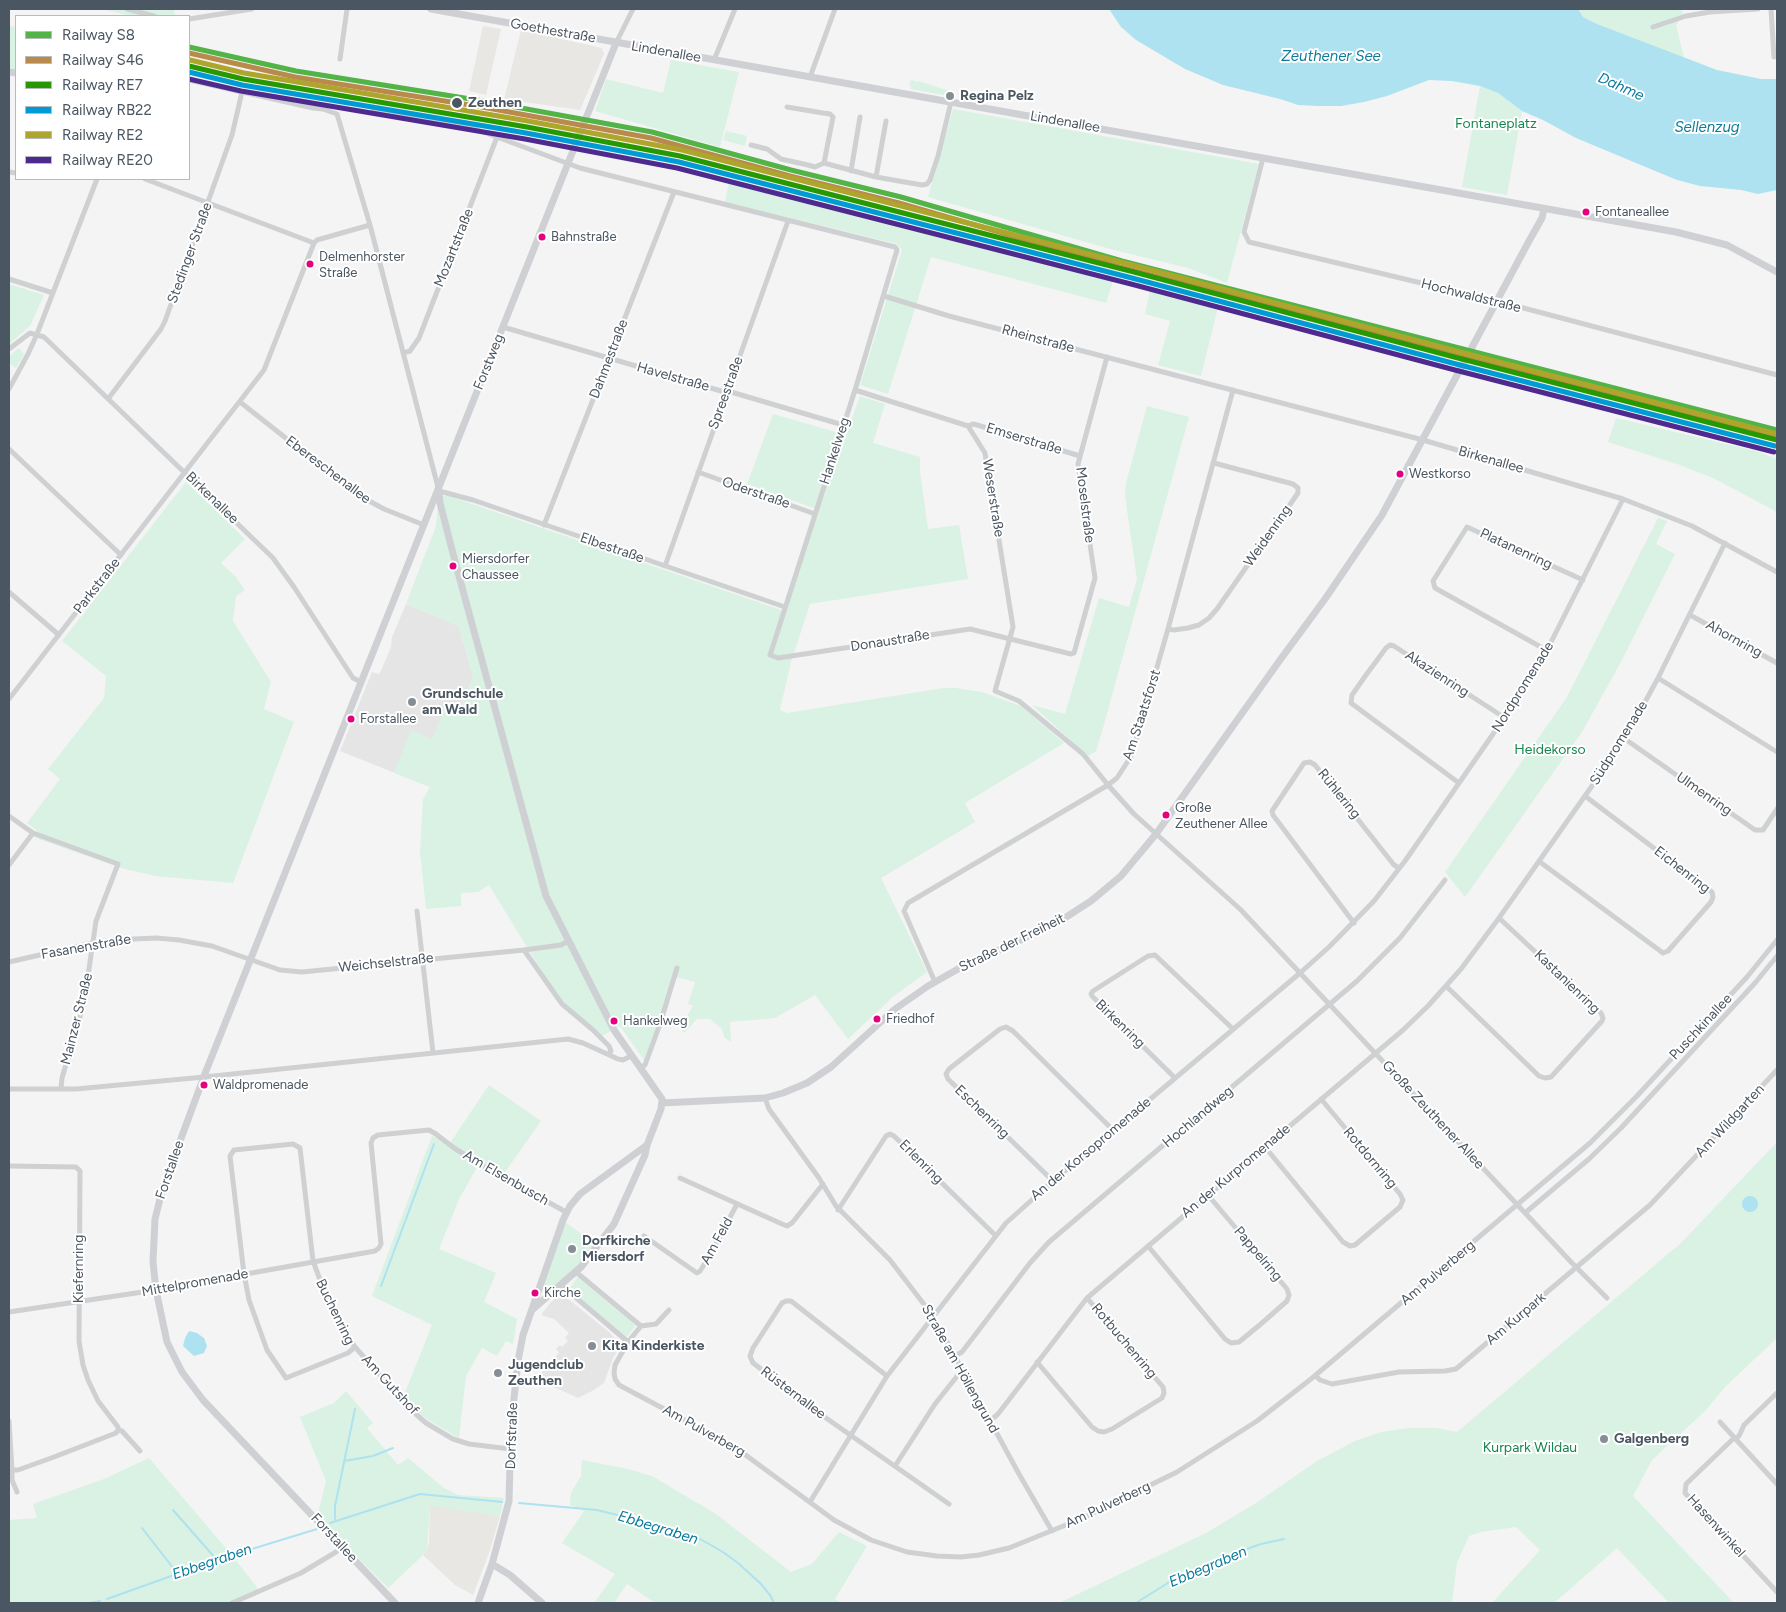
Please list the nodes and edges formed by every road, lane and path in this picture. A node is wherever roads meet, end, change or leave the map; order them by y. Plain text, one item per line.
1 (127, 9) edge
2 (252, 9) edge
3 (346, 9) edge
4 (431, 9) edge
5 (633, 9) edge
6 (735, 9) edge
7 (835, 9) edge
8 (1758, 9) edge
9 (1771, 9) edge
10 (150, 15) edge
11 (190, 19) edge
12 (1653, 27) dead end
13 (616, 43) junction
14 (1774, 56) dead end
15 (340, 59) dead end
16 (714, 60) junction
17 (810, 77) junction
18 (190, 80) edge
19 (242, 92) junction
20 (951, 102) junction
21 (787, 108) dead end
22 (373, 111) dead end
23 (860, 117) dead end
24 (886, 122) dead end
25 (497, 137) junction
26 (751, 144) dead end
27 (1264, 158) junction
28 (568, 163) junction
29 (824, 164) junction
30 (851, 171) junction
31 (876, 177) junction
32 (97, 180) edge
33 (148, 180) edge
34 (674, 192) junction
35 (208, 202) junction
36 (1544, 208) junction
37 (788, 221) junction
38 (370, 225) junction
39 (314, 242) junction
40 (1777, 272) edge
41 (9, 279) edge
42 (53, 292) junction
43 (884, 296) junction
44 (1497, 302) junction
45 (503, 327) junction
46 (37, 334) junction
47 (9, 349) edge
48 (403, 353) junction
49 (1107, 357) junction
50 (609, 358) junction
51 (1777, 375) edge
52 (1193, 379) joint
53 (9, 389) edge
54 (855, 390) junction
55 (1233, 390) junction
56 (727, 392) junction
57 (108, 399) junction
58 (240, 402) junction
59 (843, 425) junction
60 (968, 426) junction
61 (1423, 440) junction
62 (9, 449) edge
63 (1080, 456) junction
64 (1214, 463) junction
65 (186, 472) junction
66 (698, 472) junction
67 (439, 491) junction
68 (1623, 499) junction
69 (814, 514) junction
70 (424, 525) junction
71 (544, 525) junction
72 (1725, 543) junction
73 (121, 555) junction
74 (664, 566) junction
75 (1777, 572) edge
76 (1583, 580) junction
77 (9, 592) edge
78 (784, 607) junction
79 (1690, 615) junction
80 (1168, 629) junction
81 (59, 635) junction
82 (1010, 638) junction
83 (1548, 651) junction
84 (1074, 653) joint
85 (770, 655) joint
86 (1777, 663) edge
87 (1658, 678) junction
88 (361, 682) junction
89 (995, 691) joint
90 (9, 699) edge
91 (1505, 718) junction
92 (1625, 739) junction
93 (1777, 752) edge
94 (1459, 783) junction
95 (1108, 785) junction
96 (1585, 796) junction
97 (1777, 809) edge
98 (9, 816) edge
99 (32, 834) junction
100 (1156, 834) junction
101 (1420, 839) joint
102 (1540, 862) junction
103 (9, 865) edge
104 (1399, 868) junction
105 (1444, 880) dead end
106 (417, 911) dead end
107 (1499, 918) junction
108 (1354, 922) junction
109 (1491, 930) joint
110 (1777, 940) edge
111 (568, 941) junction
112 (92, 943) junction
113 (524, 950) junction
114 (1777, 956) edge
115 (251, 959) junction
116 (423, 960) junction
117 (9, 962) edge
118 (677, 968) dead end
119 (1300, 973) junction
120 (935, 982) junction
121 (1446, 986) junction
122 (1331, 1005) junction
123 (1233, 1029) junction
124 (433, 1053) junction
125 (609, 1054) junction
126 (1376, 1054) junction
127 (631, 1056) junction
128 (640, 1068) junction
129 (1777, 1070) edge
130 (204, 1077) junction
131 (1175, 1078) junction
132 (9, 1089) edge
133 (61, 1089) junction
134 (765, 1098) junction
135 (1322, 1100) junction
136 (662, 1103) junction
137 (1622, 1111) joint
138 (1114, 1130) junction
139 (647, 1145) junction
140 (1264, 1147) junction
141 (9, 1166) edge
142 (1683, 1172) joint
143 (680, 1178) dead end
144 (1052, 1181) junction
145 (823, 1184) junction
146 (1208, 1194) junction
147 (737, 1204) junction
148 (1518, 1205) junction
149 (838, 1210) junction
150 (566, 1212) junction
151 (1525, 1213) junction
152 (995, 1235) junction
153 (644, 1236) dead end
154 (1148, 1246) junction
155 (379, 1248) joint
156 (313, 1261) junction
157 (1576, 1268) junction
158 (576, 1272) junction
159 (244, 1274) junction
160 (561, 1285) junction
161 (156, 1290) junction
162 (1087, 1298) junction
163 (1607, 1298) dead end
164 (79, 1302) junction
165 (533, 1309) junction
166 (669, 1310) dead end
167 (9, 1312) edge
168 (933, 1316) junction
169 (641, 1326) junction
170 (628, 1342) junction
171 (355, 1347) junction
172 (955, 1356) junction
173 (1037, 1362) junction
174 (964, 1372) junction
175 (887, 1376) junction
176 (1316, 1376) junction
177 (1777, 1393) edge
178 (9, 1421) edge
179 (990, 1421) junction
180 (1720, 1422) dead end
181 (118, 1430) junction
182 (851, 1437) junction
183 (1735, 1439) junction
184 (510, 1449) junction
185 (140, 1451) dead end
186 (895, 1466) junction
187 (12, 1470) junction
188 (1777, 1484) edge
189 (17, 1492) dead end
190 (810, 1502) junction
191 (949, 1504) dead end
192 (1052, 1532) junction
193 (342, 1547) junction
194 (492, 1564) junction
195 (1777, 1592) edge
196 (232, 1603) edge
197 (395, 1603) edge
198 (478, 1603) edge
199 (542, 1603) edge

1 - 10 street
2 - 11 street
3 - 15 street
4 - 13 main road, Goethestraße
5 - 13 street
6 - 16 street
7 - 17 street
8 - 12 street
9 - 14 street
13 - 16 main road, Lindenallee
13 - 28 main road, Forstweg
16 - 17 main road, Lindenallee
17 - 20 main road, Lindenallee
18 - 19 street
19 - 35 street, Stedinger Straße
19 - 38 street
20 - 27 main road, Lindenallee
20 - 31 street
21 - 29 street
22 - 25 street
23 - 30 street
24 - 31 street
25 - 28 street
25 - 48 street, Mozartstraße
26 - 29 street
27 - 36 main road, Lindenallee
27 - 44 street, Hochwaldstraße
28 - 34 street
28 - 45 main road, Forstweg
29 - 30 street
30 - 31 street
32 - 42 street
33 - 35 street
34 - 37 street
34 - 50 street, Dahmestraße
35 - 39 street
35 - 57 street, Stedinger Straße
36 - 40 main road
36 - 44 main road
37 - 43 street, Hankelweg
37 - 56 street, Spreestraße
38 - 39 street
38 - 48 street
39 - 58 street
41 - 42 street
42 - 46 street
43 - 49 street, Rheinstraße
43 - 54 street, Hankelweg
44 - 51 street, Hochwaldstraße
44 - 61 main road
45 - 50 street, Havelstraße
45 - 67 main road, Forstweg
46 - 47 street
46 - 53 street
46 - 57 street, Birkenallee
48 - 67 street
49 - 52 street, Rheinstraße
49 - 63 street, Moselstraße
50 - 56 street, Havelstraße
50 - 71 street, Dahmestraße
52 - 55 street, Birkenallee
54 - 59 street, Hankelweg
54 - 60 street
55 - 61 street, Birkenallee
55 - 64 street, Am Staatsforst
56 - 59 street, Havelstraße
56 - 66 street, Spreestraße
57 - 65 street, Birkenallee
58 - 65 street
58 - 70 street, Ebereschenallee
59 - 69 street, Hankelweg
60 - 63 street, Emserstraße
60 - 82 street, Weserstraße
61 - 68 street, Birkenallee
61 - 100 main road, Straße der Freiheit
62 - 73 street
63 - 84 street, Moselstraße
64 - 80 street, Am Staatsforst
64 - 80 street, Weidenring
65 - 73 street, Parkstraße
65 - 88 street, Birkenallee
66 - 69 street, Oderstraße
66 - 74 street, Spreestraße
67 - 70 main road, Forstweg
67 - 71 street, Elbestraße
67 - 111 main road
68 - 72 street, Birkenallee
68 - 76 street, Nordpromenade
69 - 78 street, Hankelweg
70 - 88 main road, Forstweg
71 - 74 street, Elbestraße
72 - 75 street, Birkenallee
72 - 79 street, Südpromenade
73 - 81 street, Parkstraße
74 - 78 street, Elbestraße
76 - 83 street, Nordpromenade
76 - 83 street, Platanenring
77 - 81 street
78 - 85 street, Hankelweg
79 - 86 street, Ahornring
79 - 87 street, Südpromenade
80 - 95 street, Am Staatsforst
81 - 90 street, Parkstraße
82 - 84 street, Donaustraße
82 - 85 street, Donaustraße
82 - 89 street, Weserstraße
83 - 91 street, Nordpromenade
87 - 92 street, Südpromenade
87 - 93 street
88 - 115 main road, Forstallee
89 - 95 street, Große Zeuthener Allee
91 - 94 street, Nordpromenade
91 - 94 street, Akazienring
92 - 96 street, Südpromenade
92 - 97 street, Ulmenring
94 - 101 street, Nordpromenade
95 - 100 street, Große Zeuthener Allee
95 - 120 street, Am Staatsforst
96 - 102 street, Südpromenade
96 - 102 street, Eichenring
98 - 99 street
99 - 103 street
99 - 112 street, Mainzer Straße
100 - 119 street, Große Zeuthener Allee
100 - 120 main road, Straße der Freiheit
101 - 104 street, An der Korsopromenade
102 - 107 street, Südpromenade
104 - 108 street, An der Korsopromenade
104 - 108 street, Rühlering
105 - 122 street, Hochlandweg
106 - 116 street
107 - 109 street, Südpromenade
107 - 121 street, Kastanienring
108 - 119 street, An der Korsopromenade
109 - 121 street, An der Kurpromenade
110 - 137 street, Puschkinallee
111 - 113 street, Weichselstraße
111 - 127 main road
112 - 115 street, Fasanenstraße
112 - 117 street, Fasanenstraße
112 - 133 street, Mainzer Straße
113 - 116 street, Weichselstraße
113 - 125 street
114 - 151 street, Puschkinallee
115 - 116 street, Weichselstraße
115 - 130 main road, Forstallee
116 - 124 street
118 - 128 street
119 - 122 street, Große Zeuthener Allee
119 - 123 street, An der Korsopromenade
120 - 134 main road, Straße der Freiheit
121 - 126 street, An der Kurpromenade
122 - 126 street, Große Zeuthener Allee
122 - 172 street, Hochlandweg
123 - 131 street, An der Korsopromenade
123 - 131 street, Birkenring
124 - 125 street
124 - 130 street
125 - 127 street
126 - 135 street, An der Kurpromenade
126 - 148 street, Große Zeuthener Allee
127 - 128 main road
128 - 136 main road
129 - 142 street, Am Wildgarten
130 - 133 street
130 - 161 main road, Forstallee
131 - 138 street, An der Korsopromenade
132 - 133 street
134 - 136 main road, Straße der Freiheit
134 - 145 street, Straße am Höllengrund
135 - 140 street, An der Kurpromenade
135 - 140 street, Rotdornring
136 - 139 main road, Dorfstraße
137 - 148 street, Am Pulverberg
138 - 144 street, An der Korsopromenade
138 - 144 street, Eschenring
139 - 150 main road, Dorfstraße
139 - 158 main road, Dorfstraße
140 - 146 street, An der Kurpromenade
141 - 164 street, Kiefernring
142 - 157 street, Am Kurpark
143 - 147 street, Am Feld
144 - 152 street, An der Korsopromenade
145 - 147 street, Am Feld
145 - 149 street, Straße am Höllengrund
146 - 154 street, An der Kurpromenade
146 - 154 street, Pappelring
147 - 153 street, Am Feld
148 - 151 street, Große Zeuthener Allee
148 - 176 street, Am Pulverberg
149 - 152 street, Erlenring
149 - 168 street, Straße am Höllengrund
150 - 155 street, Am Elsenbusch
150 - 165 main road, Dorfstraße
151 - 157 street, Große Zeuthener Allee
152 - 168 street, An der Korsopromenade
154 - 162 street, An der Kurpromenade
155 - 156 street, Mittelpromenade
156 - 159 street, Mittelpromenade
156 - 159 street, Buchenring
156 - 171 street, Buchenring
157 - 163 street, Große Zeuthener Allee
157 - 176 street, Am Kurpark
158 - 160 main road, Dorfstraße
158 - 169 street
159 - 161 street, Mittelpromenade
159 - 171 street, Buchenring
160 - 165 main road, Dorfstraße
160 - 170 street
161 - 164 street, Mittelpromenade
161 - 193 main road, Forstallee
162 - 173 street, An der Kurpromenade
162 - 173 street, Rotbuchenring
164 - 167 street, Mittelpromenade
164 - 181 street, Kiefernring
165 - 184 main road, Dorfstraße
166 - 169 street, Am Pulverberg
168 - 172 street, Straße am Höllengrund
168 - 175 street, An der Korsopromenade
169 - 170 street, Am Pulverberg
170 - 190 street, Am Pulverberg
171 - 184 street, Am Gutshof
172 - 174 street, Straße am Höllengrund
173 - 179 street, An der Kurpromenade
174 - 179 street, Straße am Höllengrund
174 - 186 street
175 - 182 street, An der Korsopromenade
175 - 182 street, Rüsternallee
176 - 192 street, Am Pulverberg
177 - 183 street
178 - 187 street
179 - 192 street, Straße am Höllengrund
180 - 183 street
181 - 185 street, Kiefernring
181 - 187 street
182 - 186 street, Rüsternallee
182 - 190 street, An der Korsopromenade
183 - 188 street
183 - 195 street, Hasenwinkel
184 - 194 main road, Dorfstraße
186 - 191 street, Rüsternallee
187 - 189 street
190 - 192 street, Am Pulverberg
193 - 196 street
193 - 197 main road, Forstallee
194 - 198 main road, Dorfstraße
194 - 199 main road

